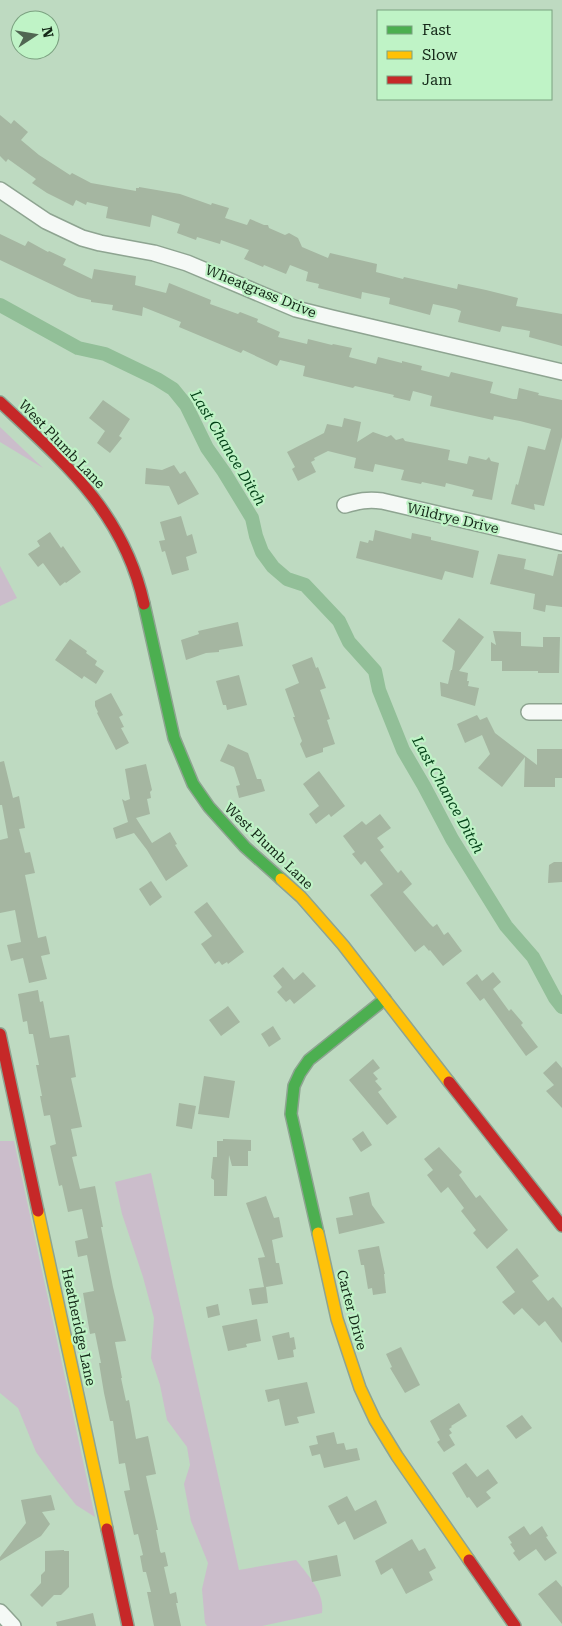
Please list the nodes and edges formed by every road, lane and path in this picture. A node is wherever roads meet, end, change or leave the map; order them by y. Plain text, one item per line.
1 (0, 190) edge
2 (562, 372) edge
3 (0, 402) edge
4 (345, 505) dead end
5 (562, 543) edge
6 (529, 712) dead end
7 (562, 712) edge
8 (385, 999) junction
9 (0, 1034) edge
10 (562, 1226) edge
11 (0, 1612) edge
12 (13, 1626) edge
13 (128, 1626) edge
14 (515, 1626) edge

1 - 2 street, Wheatgrass Drive
3 - 8 street, West Plumb Lane
4 - 5 street, Wildrye Drive
6 - 7 street
8 - 10 street, West Plumb Lane
8 - 14 street, Carter Drive
9 - 13 street, Heatheridge Lane
11 - 12 street

